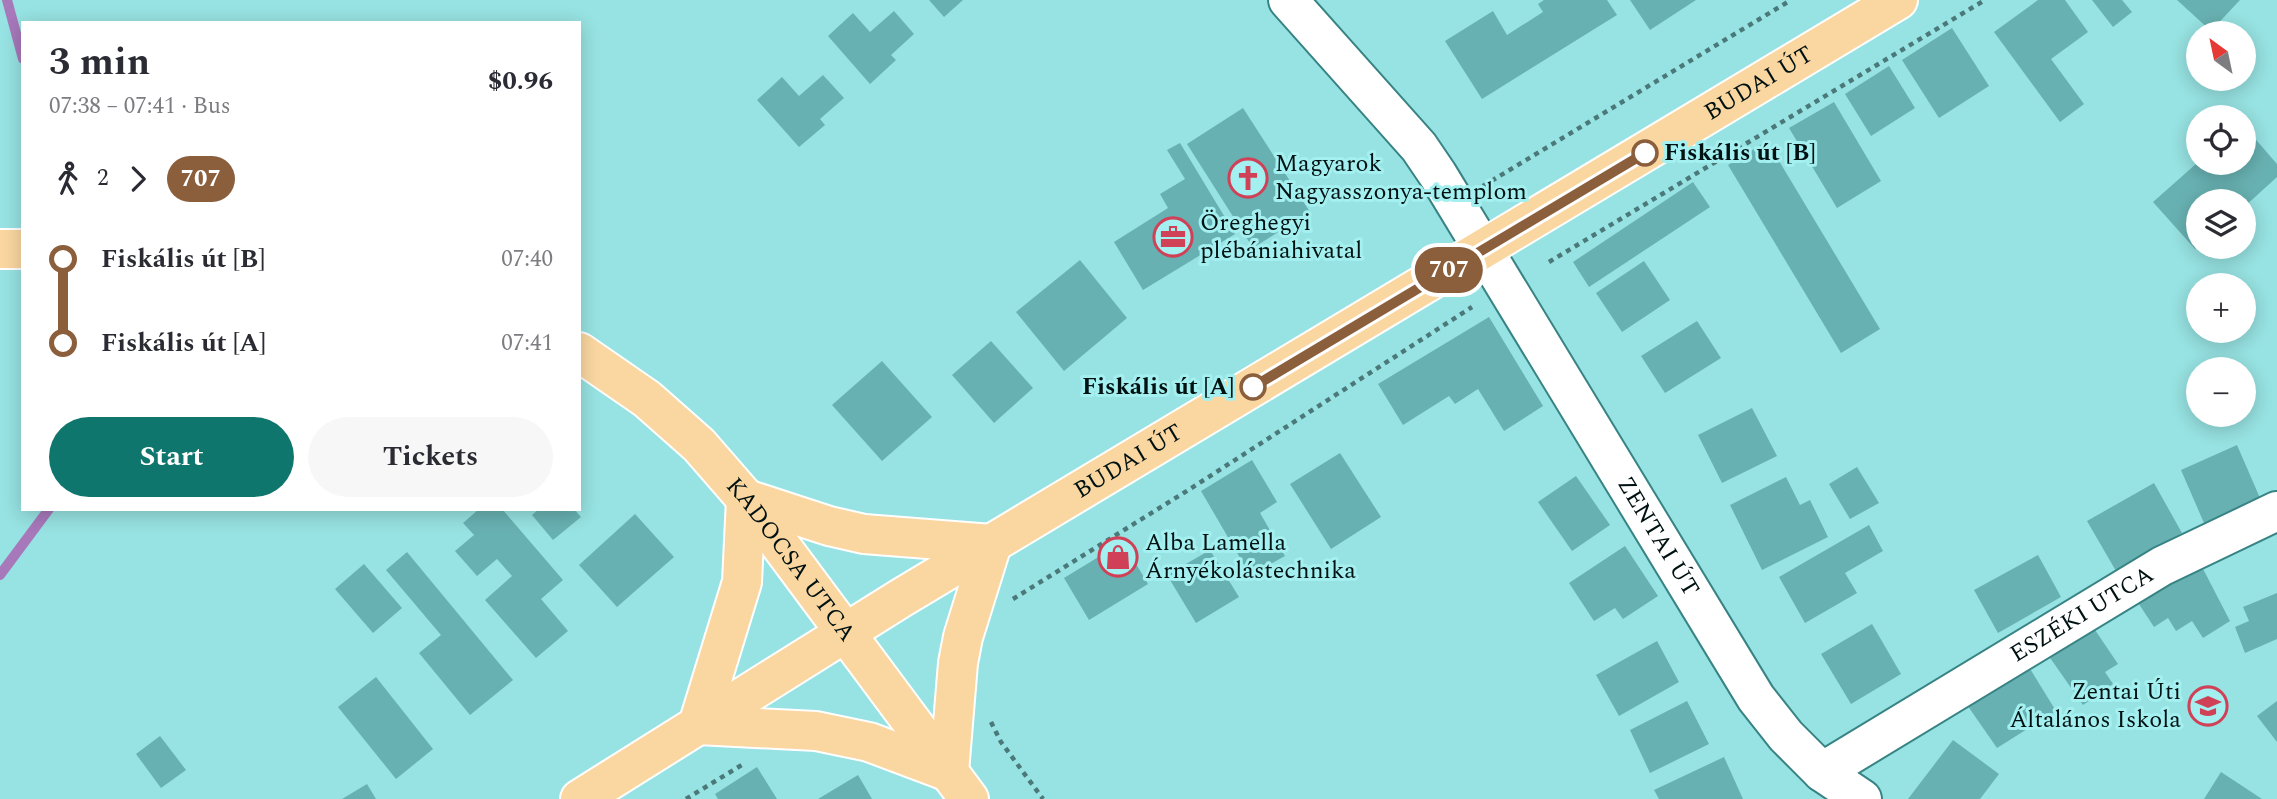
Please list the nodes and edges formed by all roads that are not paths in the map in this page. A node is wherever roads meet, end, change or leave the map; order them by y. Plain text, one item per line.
1 (1288, 0) edge
2 (1898, 0) edge
3 (0, 249) edge
4 (21, 249) edge
5 (1484, 250) junction
6 (581, 353) edge
7 (746, 499) junction
8 (2277, 511) edge
9 (992, 544) junction
10 (845, 632) junction
11 (698, 725) junction
12 (1822, 772) junction
13 (959, 786) edge
14 (580, 799) edge
15 (1862, 799) edge

1 - 5 street, ZENTAI ÚT
2 - 5 main road, BUDAI ÚT
3 - 4 main road
5 - 9 main road, BUDAI ÚT
5 - 12 street, ZENTAI ÚT
6 - 7 main road, KADOCSA UTCA
7 - 9 main road
7 - 10 main road, KADOCSA UTCA
7 - 11 main road
8 - 12 street, ESZÉKI UTCA
9 - 10 main road, BUDAI ÚT
9 - 13 main road
10 - 11 main road, BUDAI ÚT
10 - 13 main road, KADOCSA UTCA
11 - 13 main road
11 - 14 main road, BUDAI ÚT
12 - 15 street, ZENTAI ÚT

